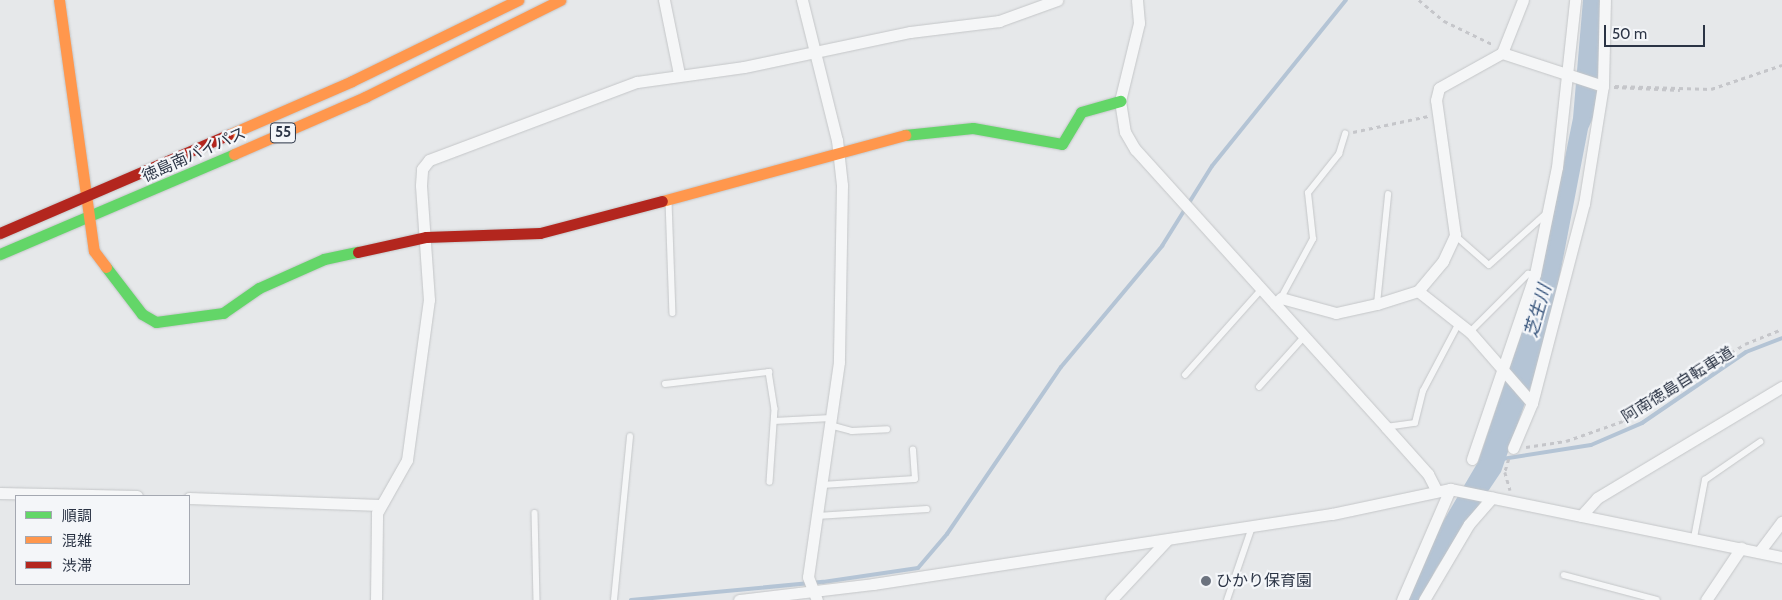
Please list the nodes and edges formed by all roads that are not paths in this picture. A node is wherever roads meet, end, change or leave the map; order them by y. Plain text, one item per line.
1 (59, 0) edge
2 (518, 0) edge
3 (560, 0) edge
4 (664, 0) edge
5 (802, 0) edge
6 (1057, 0) edge
7 (1137, 0) edge
8 (1523, 0) edge
9 (1575, 0) edge
10 (1605, 0) edge
11 (814, 50) junction
12 (1502, 53) junction
13 (678, 74) junction
14 (1569, 74) junction
15 (1601, 85) junction
16 (1120, 101) junction
17 (1345, 134) road end
18 (839, 153) junction
19 (1388, 195) dead end
20 (86, 198) junction
21 (669, 201) junction
22 (1547, 213) junction
23 (90, 219) junction
24 (0, 233) edge
25 (1455, 235) junction
26 (426, 237) junction
27 (0, 254) edge
28 (1535, 274) junction
29 (1261, 290) junction
30 (1418, 291) junction
31 (1278, 301) junction
32 (1377, 304) junction
33 (673, 313) dead end
34 (1459, 323) junction
35 (1470, 332) junction
36 (1304, 337) junction
37 (1506, 374) junction
38 (1185, 375) dead end
39 (665, 384) dead end
40 (1259, 387) dead end
41 (1782, 387) edge
42 (1531, 402) junction
43 (774, 421) junction
44 (831, 421) junction
45 (1386, 427) junction
46 (886, 429) dead end
47 (630, 437) dead end
48 (1760, 442) dead end
49 (1513, 448) road end
50 (913, 450) dead end
51 (1472, 459) dead end
52 (770, 482) dead end
53 (1433, 483) junction
54 (822, 485) junction
55 (1453, 490) junction
56 (0, 493) edge
57 (92, 495) edge
58 (190, 498) edge
59 (1489, 498) junction
60 (380, 505) junction
61 (927, 509) dead end
62 (535, 513) dead end
63 (817, 516) junction
64 (1581, 516) junction
65 (1782, 522) edge
66 (1252, 527) junction
67 (1694, 538) junction
68 (1167, 540) junction
69 (1741, 548) junction
70 (1759, 552) junction
71 (1782, 558) edge
72 (1564, 575) dead end
73 (811, 589) edge
74 (614, 598) edge
75 (376, 600) edge
76 (537, 600) edge
77 (739, 600) edge
78 (1111, 600) edge
79 (1227, 600) edge
80 (1402, 600) edge
81 (1424, 600) edge
82 (1657, 600) edge
83 (1706, 600) edge

1 - 20 main road
2 - 20 main road, 徳島南バイパス / 55
3 - 23 main road, 徳島南バイパス / 55
4 - 13 street
5 - 11 street
6 - 11 street
7 - 16 street
8 - 12 street
9 - 14 street
10 - 15 street
11 - 13 street
11 - 18 street
12 - 14 street
12 - 25 street
13 - 26 street
14 - 15 street
14 - 22 street
15 - 42 street
16 - 18 main road
16 - 29 street
17 - 31 lane
18 - 21 main road
18 - 44 street
19 - 32 lane
20 - 23 main road
20 - 24 main road, 徳島南バイパス / 55
21 - 26 main road
21 - 33 lane
22 - 25 lane
22 - 28 street
23 - 26 main road
23 - 27 main road, 徳島南バイパス / 55
25 - 30 street
26 - 60 street
28 - 35 lane
28 - 37 street
29 - 31 street
29 - 38 lane
30 - 32 street
30 - 34 street
31 - 32 street
31 - 36 street
34 - 35 street
34 - 45 lane
35 - 37 street
36 - 40 lane
36 - 45 street
37 - 42 street
37 - 51 street
39 - 43 lane
41 - 64 street
42 - 49 street
43 - 44 lane
43 - 52 lane
44 - 46 lane
44 - 54 street
45 - 53 street
47 - 74 lane
48 - 67 lane
50 - 54 lane
53 - 55 street
53 - 66 street
54 - 63 street
55 - 59 street
55 - 80 street
56 - 57 street
58 - 60 street
59 - 64 street
59 - 81 street
60 - 75 street
61 - 63 lane
62 - 76 lane
63 - 73 street
64 - 67 street
65 - 70 street
66 - 68 street
66 - 79 lane
67 - 69 street
68 - 73 street
68 - 78 street
69 - 70 street
69 - 83 street
70 - 71 street
72 - 82 lane
73 - 77 street

